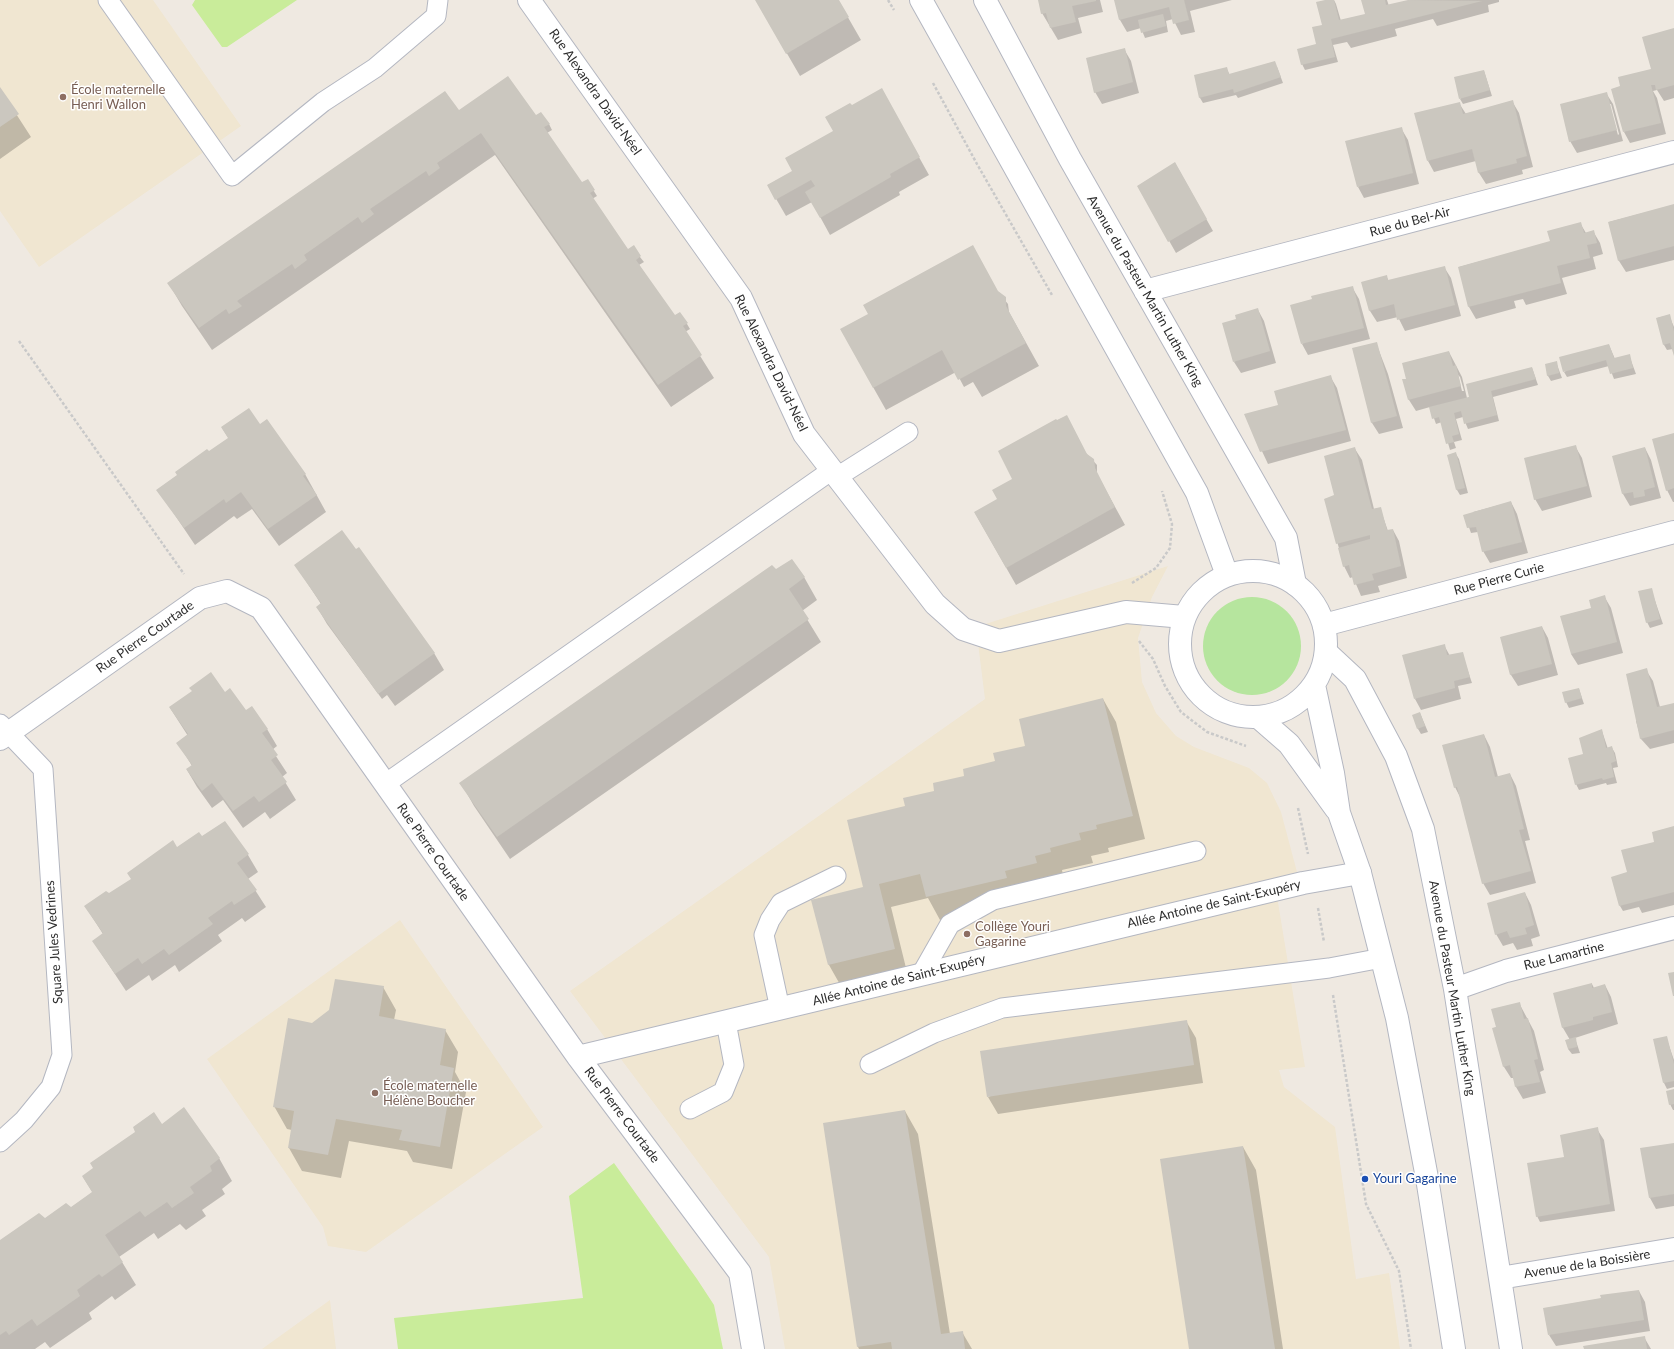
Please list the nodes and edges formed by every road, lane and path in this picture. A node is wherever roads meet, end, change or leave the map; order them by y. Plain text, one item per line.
1 (108, 0) edge
2 (438, 0) edge
3 (529, 0) edge
4 (888, 0) edge
5 (921, 0) edge
6 (985, 0) edge
7 (895, 14) dead end
8 (932, 82) dead end
9 (1674, 152) edge
10 (1145, 291) junction
11 (1055, 301) dead end
12 (20, 341) dead end
13 (908, 432) dead end
14 (835, 474) junction
15 (1161, 490) dead end
16 (1674, 532) edge
17 (1228, 575) junction
18 (1296, 584) junction
19 (200, 598) junction
20 (1126, 612) junction
21 (1184, 616) junction
22 (1324, 626) junction
23 (1326, 652) junction
24 (1314, 684) junction
25 (1258, 717) junction
26 (3, 732) edge
27 (1249, 747) dead end
28 (386, 784) junction
29 (1296, 802) dead end
30 (1339, 813) junction
31 (1196, 851) dead end
32 (1360, 873) junction
33 (836, 876) dead end
34 (1314, 882) junction
35 (1674, 928) edge
36 (1382, 958) junction
37 (1329, 968) junction
38 (921, 975) junction
39 (1455, 989) junction
40 (780, 1009) junction
41 (726, 1022) junction
42 (578, 1057) junction
43 (870, 1064) dead end
44 (690, 1109) dead end
45 (0, 1142) edge
46 (1674, 1249) edge
47 (1500, 1278) junction
48 (753, 1349) edge
49 (1411, 1349) edge
50 (1454, 1349) edge
51 (1511, 1349) edge

1 - 2 lane
3 - 14 street, Rue Alexandra David-Néel
4 - 7 path
5 - 17 street
6 - 10 street, Avenue du Pasteur Martin Luther King
8 - 11 path
9 - 10 street, Rue du Bel-Air
10 - 18 street, Avenue du Pasteur Martin Luther King
12 - 19 path
13 - 14 lane
14 - 20 street, Rue Alexandra David-Néel
14 - 28 lane
15 - 20 path
16 - 22 street, Rue Pierre Curie
17 - 18 street
17 - 21 street
18 - 22 street
19 - 26 street, Rue Pierre Courtade
19 - 28 street, Rue Pierre Courtade
20 - 21 street, Rue Alexandra David-Néel
20 - 27 path
21 - 25 street
22 - 23 street
23 - 24 street
23 - 39 street, Avenue du Pasteur Martin Luther King
24 - 25 street
24 - 30 street
25 - 30 street
26 - 45 lane, Square Jules Vedrines
28 - 42 street, Rue Pierre Courtade
29 - 34 path
30 - 32 street
31 - 38 lane
32 - 34 street, Allée Antoine de Saint-Exupéry
32 - 36 street
33 - 40 lane
34 - 37 path
34 - 38 street, Allée Antoine de Saint-Exupéry
35 - 39 street, Rue Lamartine
36 - 37 lane
36 - 50 street
37 - 43 lane
37 - 49 path
38 - 40 street, Allée Antoine de Saint-Exupéry
39 - 47 street, Avenue du Pasteur Martin Luther King
40 - 41 street, Allée Antoine de Saint-Exupéry
41 - 42 street, Allée Antoine de Saint-Exupéry
41 - 44 lane
42 - 48 street, Rue Pierre Courtade
46 - 47 street, Avenue de la Boissière
47 - 51 street, Avenue du Pasteur Martin Luther King

